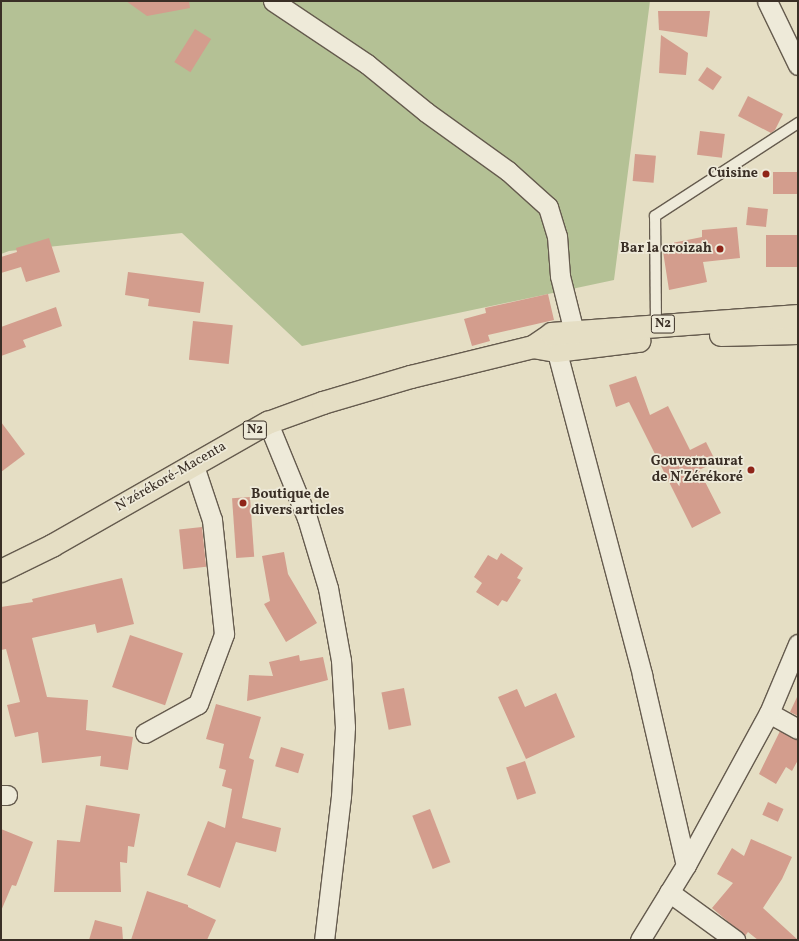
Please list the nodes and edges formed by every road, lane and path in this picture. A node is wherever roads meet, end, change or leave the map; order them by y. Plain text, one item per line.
1 (273, 1) edge
2 (767, 1) edge
3 (798, 65) edge
4 (798, 123) edge
5 (798, 316) edge
6 (656, 324) junction
7 (574, 332) junction
8 (798, 333) edge
9 (554, 343) junction
10 (268, 423) junction
11 (193, 463) junction
12 (1, 571) edge
13 (798, 644) edge
14 (769, 713) junction
15 (798, 730) edge
16 (145, 733) dead end
17 (686, 865) junction
18 (669, 892) junction
19 (324, 940) edge
20 (640, 940) edge
21 (735, 940) edge

1 - 7 street
2 - 3 street
4 - 6 lane
5 - 6 highway, N'zérékoré-Macenta / N2
6 - 7 highway, N'zérékoré-Macenta / N2
7 - 9 highway, N'zérékoré-Macenta / N2
8 - 9 highway, N'zérékoré-Macenta / N2
9 - 10 highway, N'zérékoré-Macenta / N2
9 - 17 street
10 - 11 highway, N'zérékoré-Macenta / N2
10 - 19 street
11 - 12 highway, N'zérékoré-Macenta / N2
11 - 16 street
13 - 14 street
14 - 15 street
14 - 17 street
17 - 18 street
18 - 20 street
18 - 21 street

